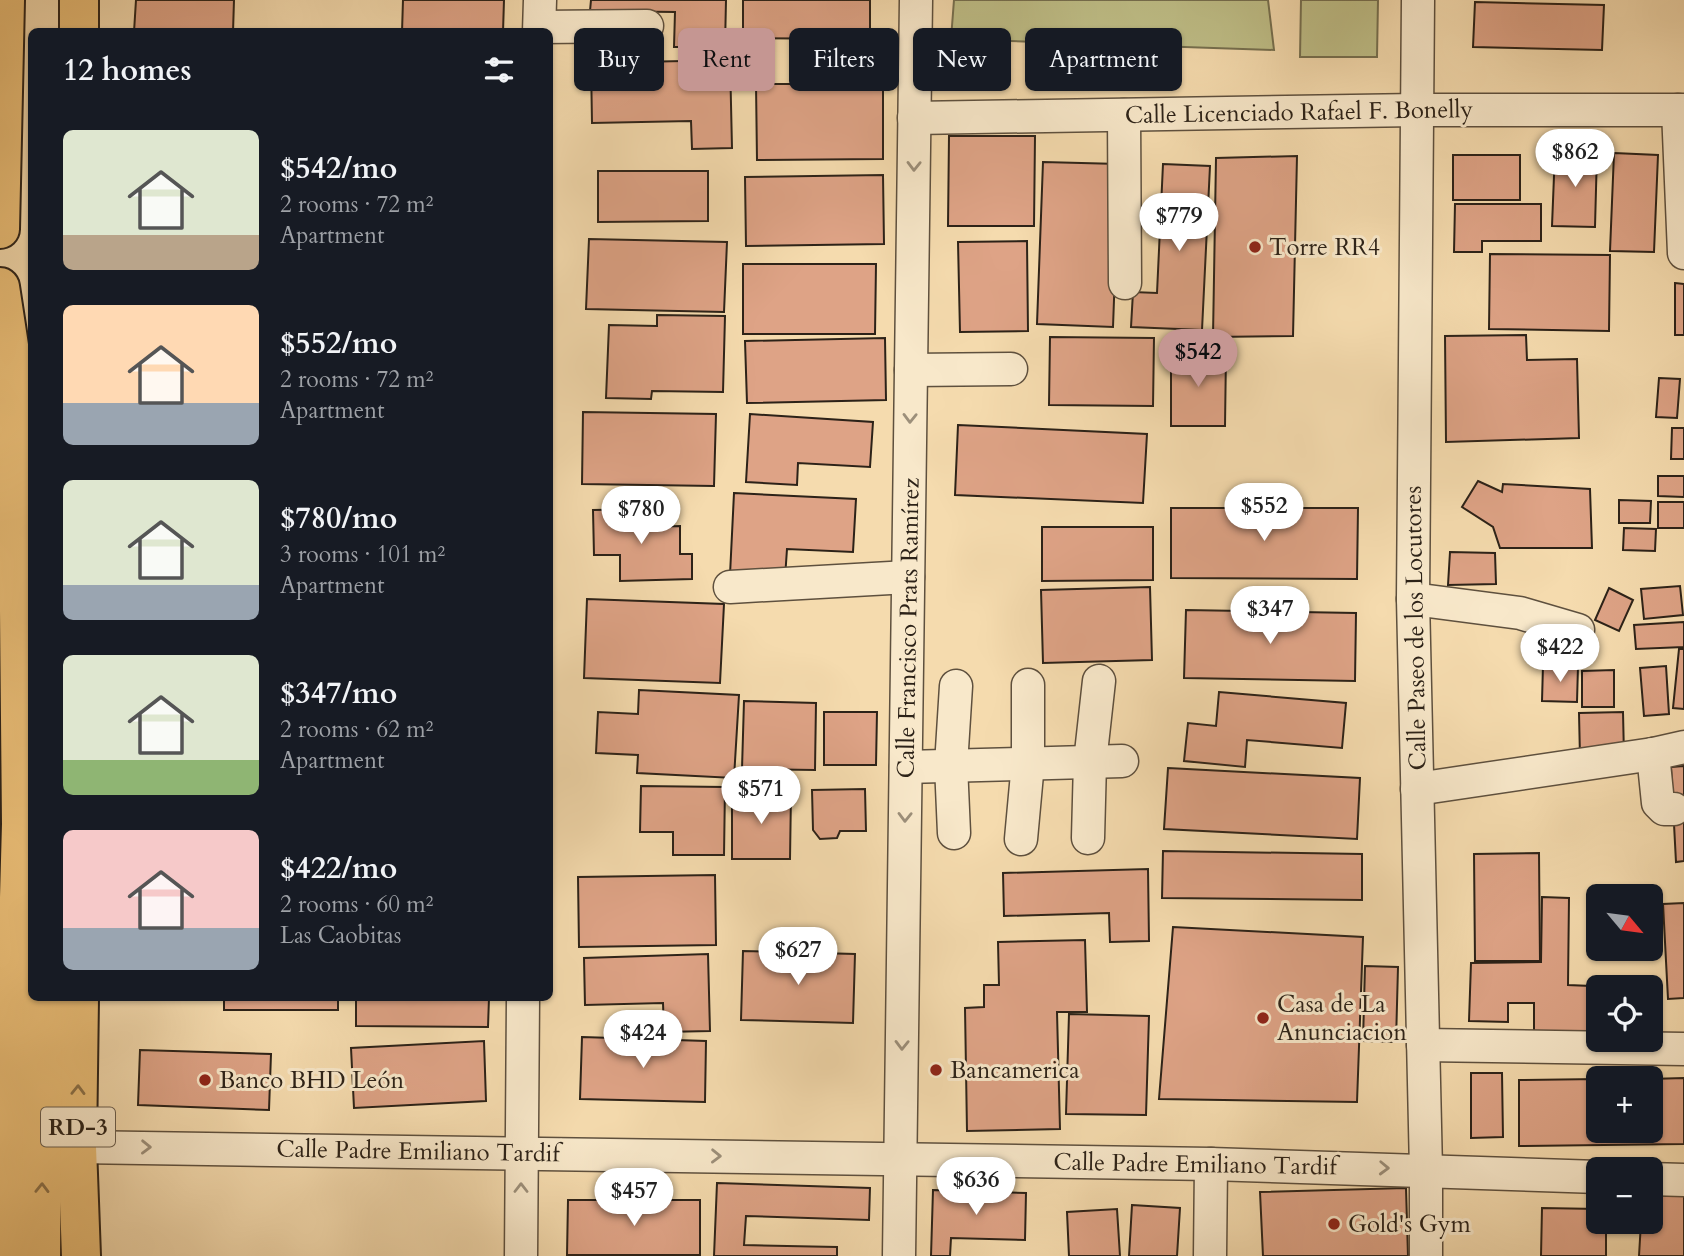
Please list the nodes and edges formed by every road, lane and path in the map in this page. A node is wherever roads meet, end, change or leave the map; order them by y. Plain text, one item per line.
1 (5, 0) edge
2 (79, 0) edge
3 (916, 0) edge
4 (1418, 0) edge
5 (539, 19) edge
6 (647, 26) dead end
7 (79, 28) edge
8 (1417, 110) junction
9 (1681, 110) edge
10 (1124, 114) junction
11 (914, 118) junction
12 (0, 205) edge
13 (0, 229) edge
14 (1684, 253) edge
15 (1125, 283) dead end
16 (0, 287) edge
17 (1011, 369) dead end
18 (911, 370) junction
19 (908, 577) junction
20 (730, 587) dead end
21 (1413, 599) junction
22 (1578, 630) dead end
23 (1099, 681) dead end
24 (1028, 685) dead end
25 (956, 686) dead end
26 (1684, 747) edge
27 (1653, 754) junction
28 (1122, 761) dead end
29 (1090, 762) junction
30 (1028, 763) junction
31 (951, 765) junction
32 (906, 766) junction
33 (1417, 789) junction
34 (1674, 809) dead end
35 (954, 833) dead end
36 (1088, 838) dead end
37 (1021, 839) dead end
38 (43, 1001) edge
39 (79, 1001) edge
40 (523, 1001) edge
41 (1423, 1045) junction
42 (1684, 1049) edge
43 (77, 1147) junction
44 (521, 1152) junction
45 (900, 1160) junction
46 (1211, 1164) junction
47 (1426, 1170) junction
48 (1586, 1177) edge
49 (1663, 1179) edge
50 (1684, 1180) edge
51 (13, 1256) edge
52 (41, 1256) edge
53 (81, 1256) edge
54 (521, 1256) edge
55 (899, 1256) edge
56 (1210, 1256) edge
57 (1426, 1256) edge

1 - 12 main road
2 - 7 main road
3 - 11 street, Calle Francisco Prats Ramírez
4 - 8 street, Calle Paseo de los Locutores
5 - 6 street
8 - 9 street, Calle Licenciado Rafael F. Bonelly
8 - 10 street, Calle Licenciado Rafael F. Bonelly
8 - 21 street, Calle Paseo de los Locutores
9 - 14 street
10 - 11 street, Calle Licenciado Rafael F. Bonelly
10 - 15 street
11 -> 18 street, Calle Francisco Prats Ramírez
12 - 13 main road
16 - 51 main road, RD-3
17 - 18 street
18 -> 19 street, Calle Francisco Prats Ramírez
19 - 20 street
19 - 32 street, Calle Francisco Prats Ramírez
21 - 22 street
21 - 33 street, Calle Paseo de los Locutores
23 - 29 street
24 - 30 street
25 - 31 street
26 - 27 street
27 - 33 street
27 - 34 street
28 - 29 street
29 - 30 street
29 - 36 street
30 - 31 street
30 - 37 street
31 - 32 street
31 - 35 street
32 -> 45 street, Calle Francisco Prats Ramírez
33 - 41 street, Calle Paseo de los Locutores
52 -> 38 main road, RD-3
43 -> 39 main road, RD-3
40 - 44 street
41 - 42 street
41 - 47 street, Calle Paseo de los Locutores
43 -> 44 street, Calle Padre Emiliano Tardif
43 - 53 main road, RD-3
44 -> 45 street, Calle Padre Emiliano Tardif
54 -> 44 street
45 - 46 street, Calle Padre Emiliano Tardif
45 - 55 street, Calle Francisco Prats Ramírez
46 -> 47 street, Calle Padre Emiliano Tardif
46 - 56 street
47 - 48 street, Calle Padre Emiliano Tardif
47 - 57 street, Calle Paseo de los Locutores
49 - 50 street

